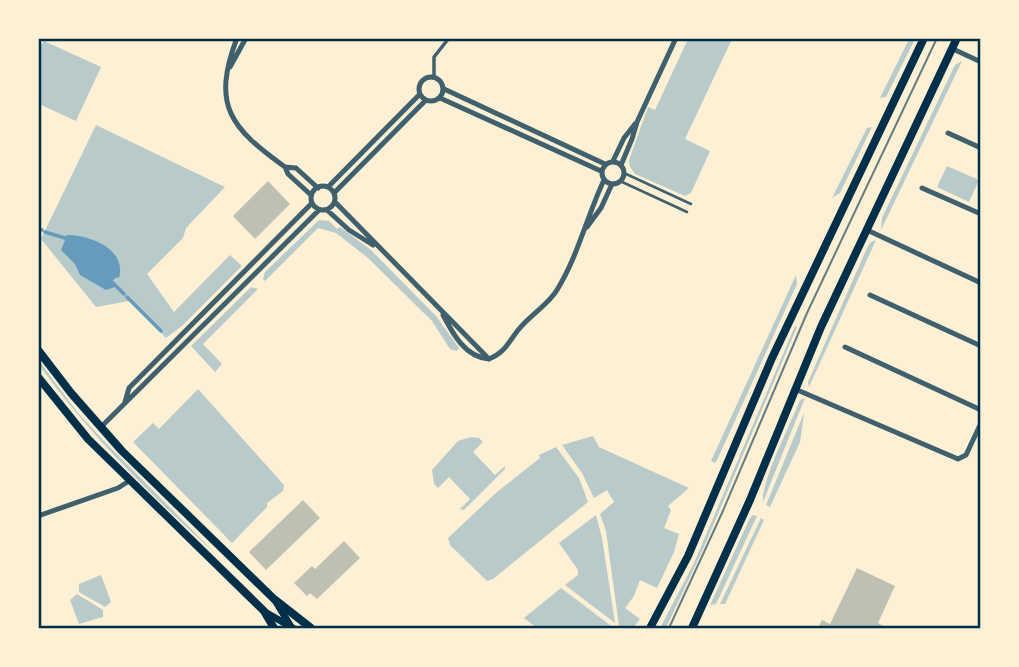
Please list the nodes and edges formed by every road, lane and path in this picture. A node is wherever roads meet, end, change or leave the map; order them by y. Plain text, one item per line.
1 (237, 38) edge
2 (246, 38) edge
3 (449, 38) edge
4 (676, 38) edge
5 (924, 38) edge
6 (957, 38) edge
7 (953, 49) junction
8 (981, 62) edge
9 (228, 69) junction
10 (434, 78) junction
11 (443, 89) junction
12 (420, 94) junction
13 (440, 98) junction
14 (426, 100) junction
15 (487, 111) junction
16 (484, 119) junction
17 (637, 122) junction
18 (948, 133) dead end
19 (981, 148) edge
20 (613, 161) junction
21 (605, 164) junction
22 (621, 165) junction
23 (285, 167) junction
24 (601, 171) junction
25 (624, 173) junction
26 (604, 180) junction
27 (620, 181) junction
28 (612, 184) junction
29 (328, 187) junction
30 (318, 188) junction
31 (922, 188) dead end
32 (334, 193) junction
33 (311, 195) junction
34 (335, 202) junction
35 (312, 203) junction
36 (691, 204) dead end
37 (319, 210) junction
38 (327, 210) junction
39 (687, 212) dead end
40 (981, 214) edge
41 (585, 230) junction
42 (867, 230) junction
43 (376, 246) junction
44 (981, 283) edge
45 (870, 295) dead end
46 (441, 312) junction
47 (981, 346) edge
48 (845, 347) dead end
49 (38, 350) edge
50 (489, 359) junction
51 (38, 377) edge
52 (795, 389) junction
53 (125, 402) junction
54 (981, 410) edge
55 (981, 423) edge
56 (100, 428) junction
57 (129, 481) junction
58 (38, 516) edge
59 (274, 599) junction
60 (264, 611) junction
61 (291, 627) edge
62 (274, 628) edge
63 (311, 628) edge
64 (650, 628) edge
65 (692, 628) edge

1 - 9 street
2 - 9 street
3 - 10 street
4 - 17 street
5 - 64 main road
6 - 7 main road
7 - 8 street
7 - 42 main road
9 - 23 street
10 - 11 street
10 - 12 street
11 - 13 street
11 - 15 street
12 - 14 street
12 - 29 street
13 - 14 street
13 - 16 street
14 - 32 street
15 - 16 street
15 - 21 street
16 - 24 street
17 - 20 street
17 - 22 street
18 - 19 street
20 - 21 street
20 - 22 street
21 - 24 street
22 - 25 street
23 - 30 street
23 - 33 street
24 - 26 street
25 - 27 street
25 - 36 lane
26 - 28 street
26 - 41 street
27 - 28 street
27 - 39 lane
28 - 41 street
29 - 30 street
29 - 32 street
30 - 33 street
31 - 40 street
32 - 34 street
33 - 35 street
34 - 38 street
34 - 43 street
35 - 37 street
35 - 53 street
37 - 38 street
37 - 53 street
38 - 43 street
41 - 50 street
42 - 44 street
42 - 52 main road
43 - 46 street
45 - 47 street
46 - 50 street
46 - 50 street
48 - 54 street
49 - 56 main road
51 - 57 main road
52 - 55 street
52 - 65 main road
53 - 56 street
56 - 59 main road
57 - 58 street
57 - 60 main road
59 - 61 main road
59 - 63 main road
60 - 61 main road
60 - 62 main road

